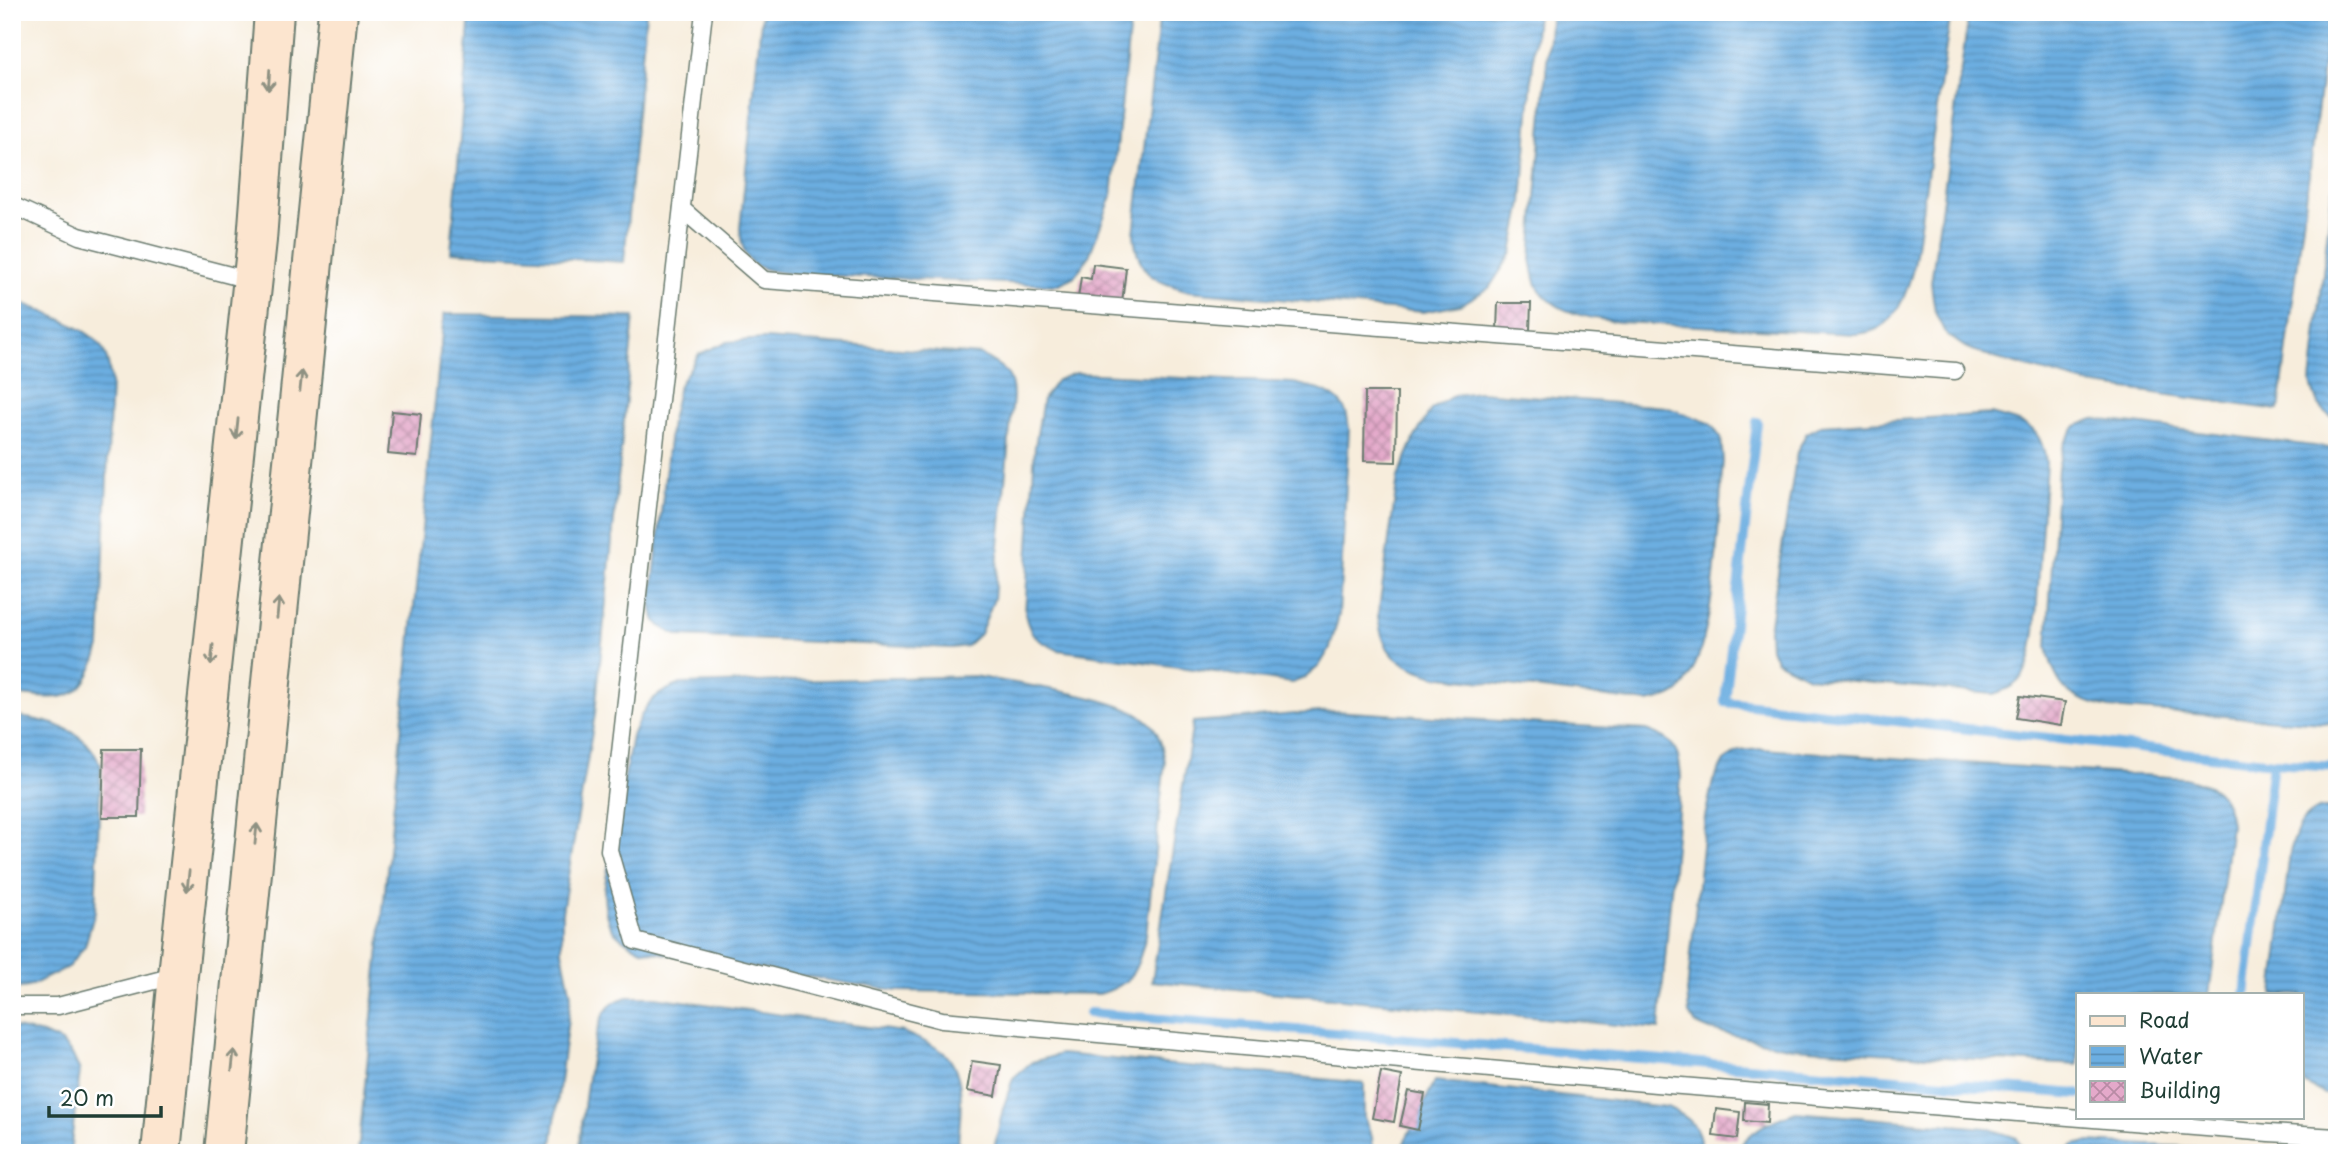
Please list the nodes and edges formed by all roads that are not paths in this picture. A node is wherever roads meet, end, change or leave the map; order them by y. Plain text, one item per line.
1 (274, 12) edge
2 (338, 12) edge
3 (705, 12) edge
4 (12, 205) edge
5 (682, 209) junction
6 (253, 282) junction
7 (1955, 370) dead end
8 (178, 975) junction
9 (12, 1006) edge
10 (2076, 1118) edge
11 (2104, 1120) edge
12 (2337, 1137) edge
13 (161, 1153) edge
14 (224, 1153) edge

1 -> 6 main road
14 -> 2 main road
3 - 5 lane
4 - 6 lane
5 - 7 lane
5 - 10 lane
6 -> 8 main road
8 - 9 lane
8 - 13 main road
11 - 12 lane

